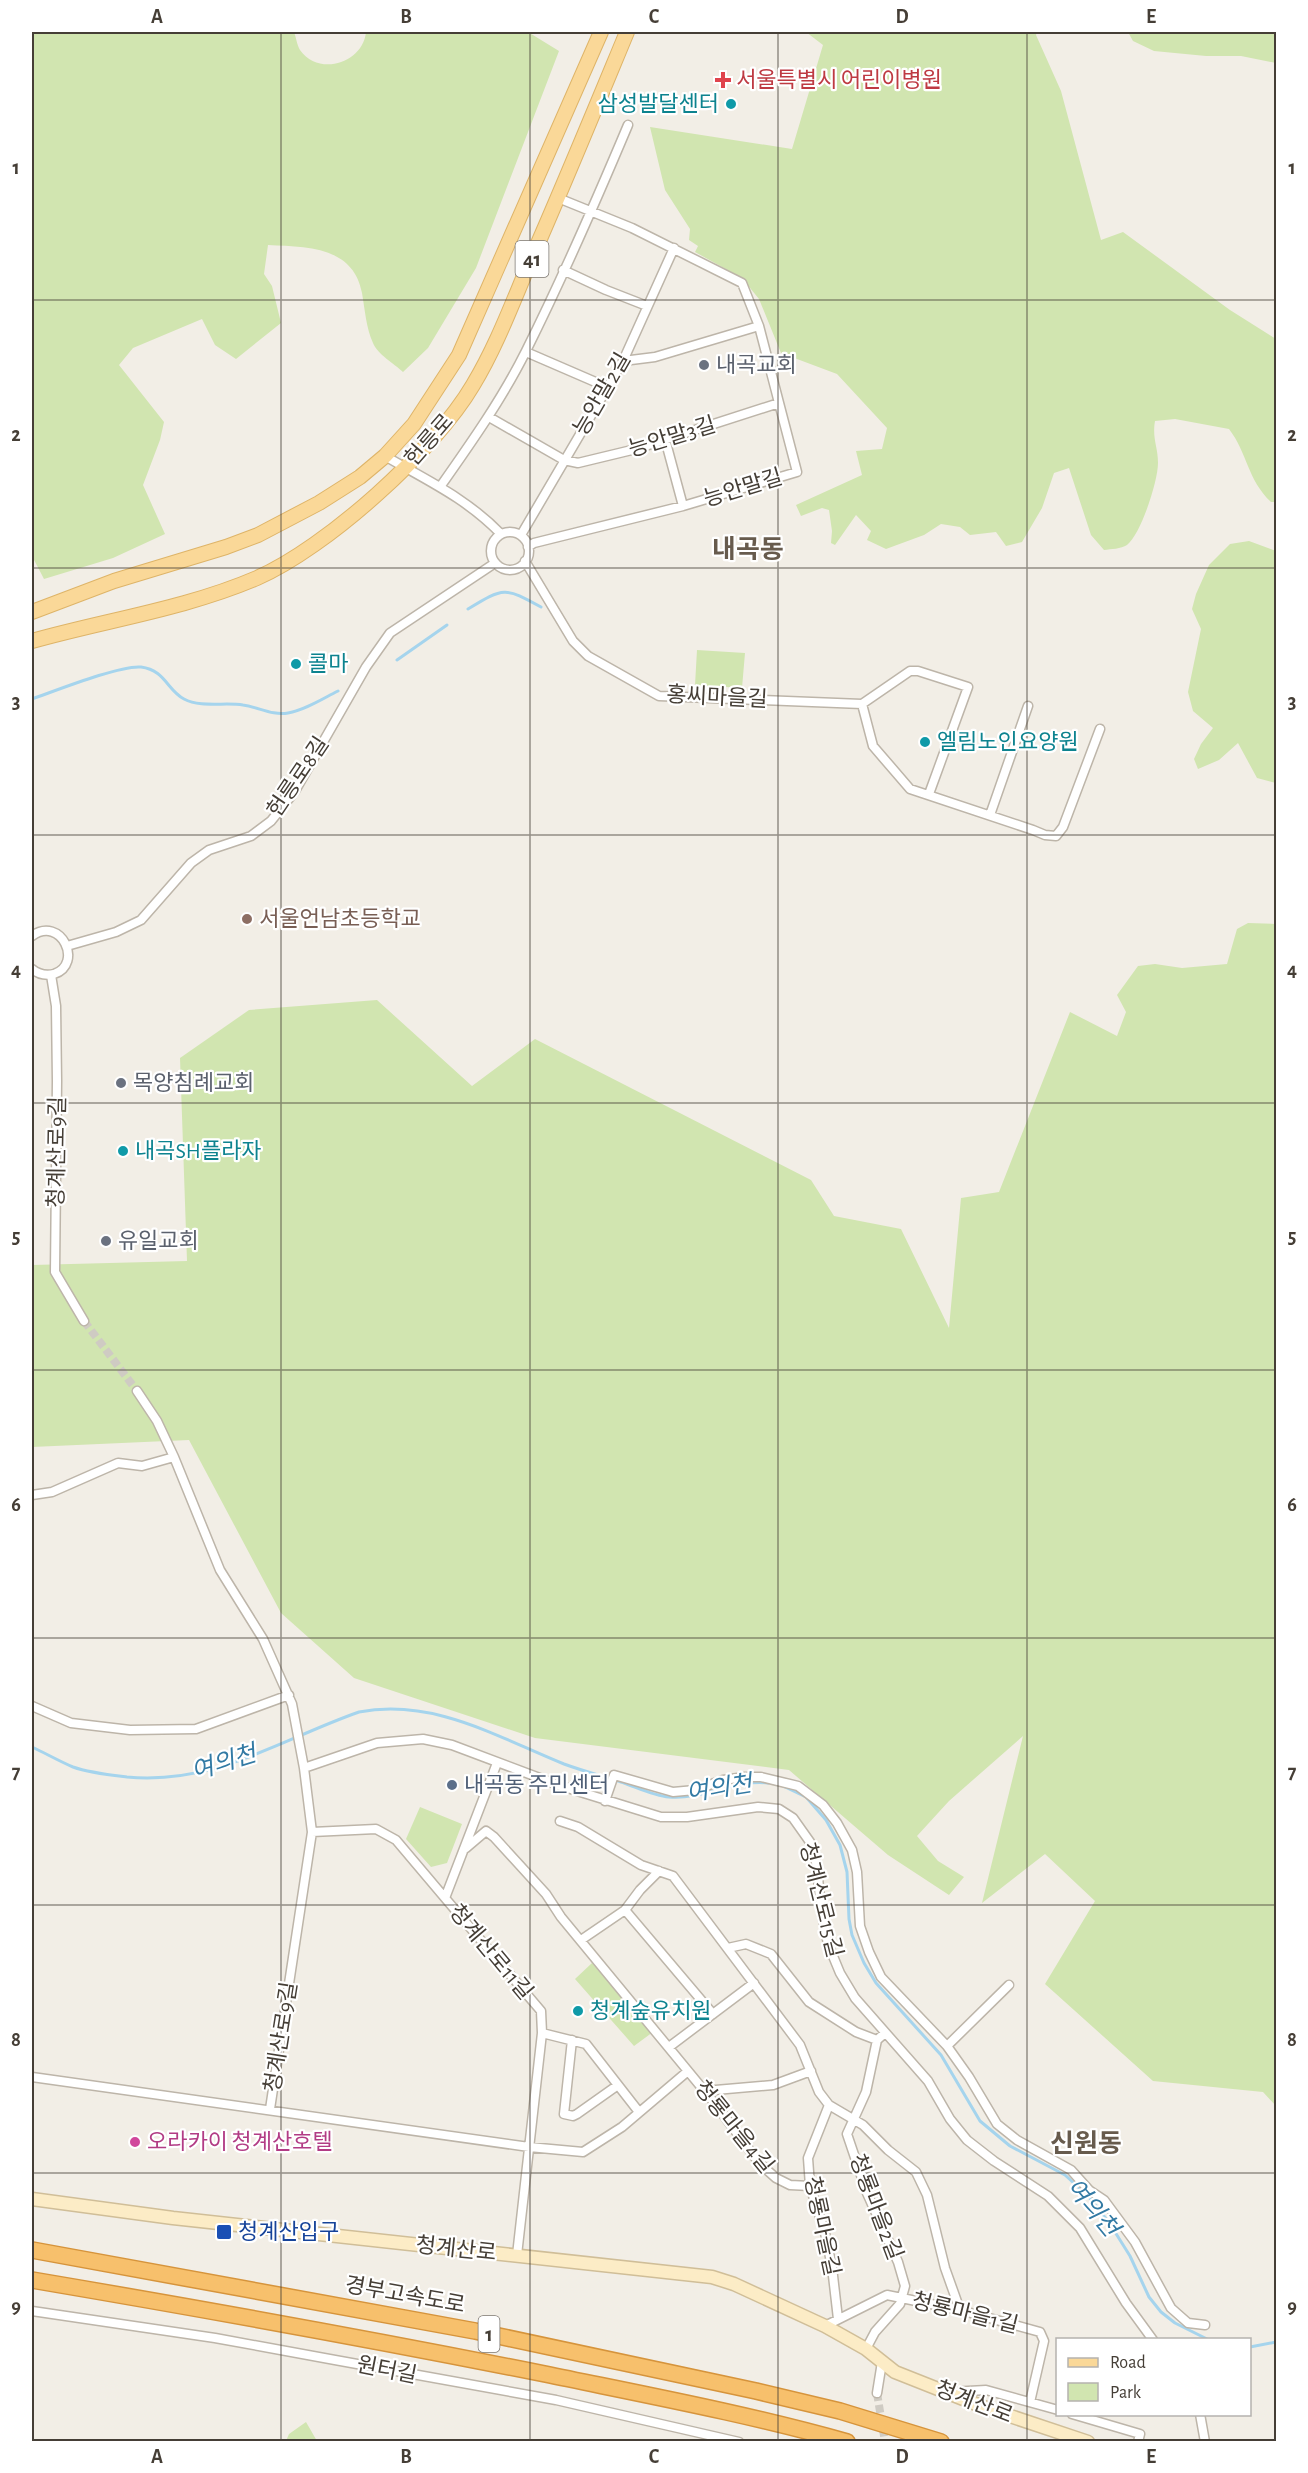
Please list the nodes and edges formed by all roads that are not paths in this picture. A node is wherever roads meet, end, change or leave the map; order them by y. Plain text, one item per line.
1 (601, 32) edge
2 (627, 32) edge
3 (628, 125) dead end
4 (558, 198) junction
5 (591, 210) junction
6 (674, 248) junction
7 (563, 270) junction
8 (647, 306) junction
9 (759, 326) junction
10 (526, 352) junction
11 (623, 361) junction
12 (607, 387) junction
13 (779, 404) junction
14 (489, 417) junction
15 (665, 439) junction
16 (385, 456) junction
17 (564, 460) junction
18 (405, 467) junction
19 (440, 487) junction
20 (683, 506) junction
21 (501, 534) junction
22 (521, 535) junction
23 (528, 547) junction
24 (525, 561) junction
25 (495, 563) junction
26 (32, 612) edge
27 (32, 640) edge
28 (862, 704) junction
29 (1028, 706) dead end
30 (1100, 729) dead end
31 (929, 794) junction
32 (990, 815) junction
33 (32, 936) edge
34 (67, 946) junction
35 (32, 969) edge
36 (51, 975) junction
37 (84, 1321) tunnel mouth
38 (137, 1391) tunnel mouth
39 (174, 1456) junction
40 (32, 1495) edge
41 (289, 1695) junction
42 (32, 1706) edge
43 (497, 1763) junction
44 (303, 1765) junction
45 (605, 1802) junction
46 (560, 1821) dead end
47 (312, 1832) junction
48 (466, 1848) junction
49 (659, 1871) junction
50 (445, 1898) junction
51 (625, 1910) junction
52 (581, 1940) junction
53 (728, 1948) junction
54 (754, 1983) junction
55 (1009, 1985) dead end
56 (713, 2014) junction
57 (542, 2033) junction
58 (885, 2033) junction
59 (572, 2040) junction
60 (878, 2040) junction
61 (947, 2046) junction
62 (669, 2047) junction
63 (688, 2071) junction
64 (811, 2071) junction
65 (32, 2077) edge
66 (618, 2085) junction
67 (704, 2091) junction
68 (829, 2104) junction
69 (270, 2109) junction
70 (639, 2112) junction
71 (853, 2119) junction
72 (529, 2147) junction
73 (810, 2186) junction
74 (32, 2199) edge
75 (32, 2250) edge
76 (517, 2255) junction
77 (32, 2280) edge
78 (903, 2297) junction
79 (960, 2310) junction
80 (32, 2311) edge
81 (838, 2319) junction
82 (1205, 2325) dead end
83 (825, 2326) junction
84 (1152, 2338) edge
85 (866, 2349) junction
86 (882, 2362) junction
87 (948, 2392) junction
88 (877, 2393) tunnel mouth
89 (1030, 2402) junction
90 (1056, 2409) edge
91 (1076, 2416) edge
92 (1200, 2416) edge
93 (739, 2442) edge
94 (847, 2442) edge
95 (941, 2442) edge
96 (1088, 2442) edge
97 (1138, 2442) edge
98 (1205, 2442) edge

1 - 16 main road, 헌릉로 / 41
2 - 4 main road, 헌릉로 / 41
3 - 5 street
4 - 5 street, 능안말길
4 - 18 main road, 헌릉로 / 41
5 - 6 street, 능안말길
5 - 7 street
6 - 8 street, 능안말2길
6 - 9 street, 능안말길
7 - 8 street
7 - 10 street
8 - 11 street, 능안말2길
9 - 11 street
9 - 13 street, 능안말길
10 - 12 street
10 - 14 street
11 - 12 street, 능안말2길
12 - 17 street, 능안말2길
13 - 15 street, 능안말3길
13 - 20 street, 능안말길
14 - 17 street
14 - 19 street
15 - 17 street, 능안말3길
15 - 20 street, 능안말길
16 - 18 street
16 - 26 main road, 헌릉로 / 41
17 - 22 street, 능안말2길
18 - 19 street
18 - 27 main road, 헌릉로 / 41
19 - 21 street
20 - 23 street, 능안말길
21 - 22 street
21 - 25 street
22 - 23 street
23 - 24 street
24 - 25 street
24 - 28 street, 홍씨마을길
25 - 34 street, 헌릉로8길
28 - 31 street
28 - 31 street
29 - 32 street
30 - 32 street
31 - 32 street
33 - 34 street
34 - 36 street
35 - 36 street
36 - 37 street, 청계산로9길
38 - 39 street
39 - 40 street
39 - 41 street
41 - 42 street
41 - 44 street, 청계산로9길
43 - 44 street, 청계산로15길
43 - 45 street, 청계산로15길
43 - 48 street, 청계산로11길
44 - 47 street, 청계산로9길
45 - 58 street, 청계산로15길
45 - 61 street
46 - 49 street
47 - 50 street, 청계산로11길
47 - 69 street, 청계산로9길
48 - 50 street, 청계산로11길
48 - 52 street, 청룡마을4길
49 - 51 street
49 - 53 street
50 - 57 street, 청계산로11길
51 - 52 street
51 - 56 street
52 - 62 street, 청룡마을4길
53 - 54 street
53 - 60 street
54 - 56 street
54 - 64 street
55 - 61 street
56 - 62 street
57 - 59 street
57 - 72 street, 청계산로11길
58 - 60 street
58 - 84 street, 청계산로15길
59 - 66 street
59 - 66 street
60 - 71 street
61 - 82 street
62 - 63 street, 청룡마을4길
63 - 67 street, 청룡마을4길
63 - 70 street
64 - 67 street
64 - 68 street
65 - 69 street, 청계산로9길
66 - 70 street
67 - 73 street, 청룡마을4길
68 - 71 street
68 - 73 street, 청룡마을길
69 - 72 street
70 - 72 street
71 - 78 street, 청룡마을2길
71 - 79 street
72 - 76 street, 청계산로11길
73 - 81 street, 청룡마을길
74 - 76 street, 청계산로
75 - 95 highway, 경부고속도로 / 1
76 - 83 street, 청계산로
77 - 94 highway, 1
78 - 79 street, 청룡마을1길
78 - 81 street, 청룡마을1길
78 - 85 street
79 - 89 street, 청룡마을1길
80 - 93 street, 원터길
81 - 83 street, 청룡마을1길
83 - 85 street, 청계산로
85 - 86 street, 청계산로
86 - 87 street, 청계산로
86 - 88 street
87 - 89 street
87 - 96 street, 청계산로
89 - 90 street
91 - 97 street
92 - 98 street

